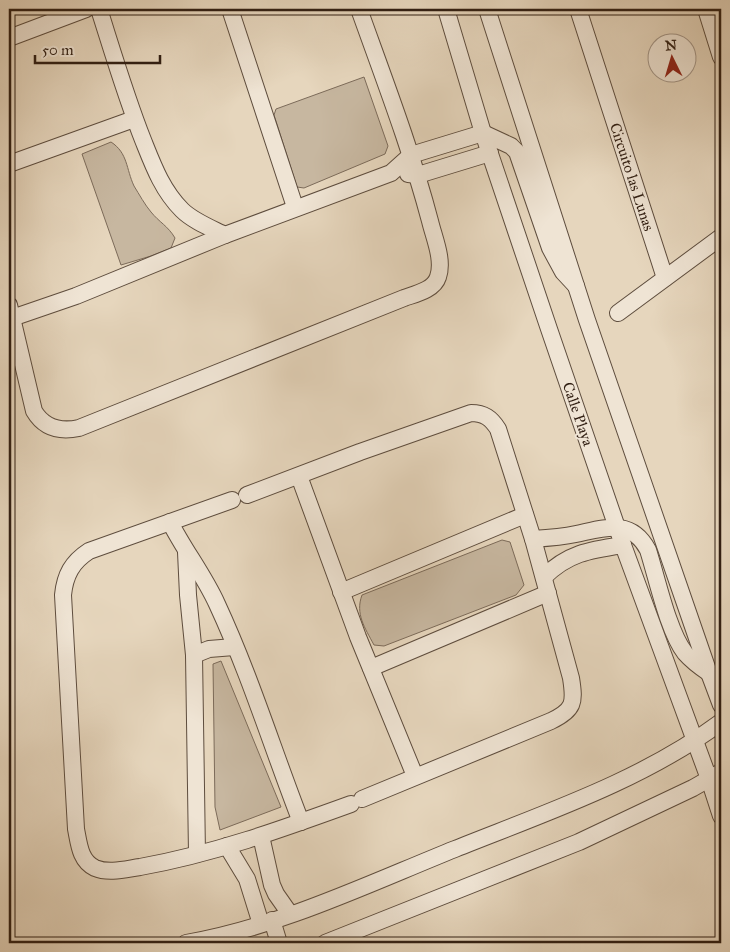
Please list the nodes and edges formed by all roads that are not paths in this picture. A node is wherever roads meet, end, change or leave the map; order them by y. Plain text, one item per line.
1 (86, 9) edge
2 (99, 9) edge
3 (230, 9) edge
4 (359, 9) edge
5 (446, 9) edge
6 (487, 9) edge
7 (578, 9) edge
8 (706, 9) edge
9 (9, 38) edge
10 (721, 57) edge
11 (134, 119) junction
12 (483, 132) junction
13 (490, 153) junction
14 (411, 156) junction
15 (9, 164) edge
16 (391, 173) junction
17 (418, 175) junction
18 (295, 207) junction
19 (225, 235) junction
20 (721, 237) edge
21 (665, 278) junction
22 (576, 286) junction
23 (10, 312) edge
24 (618, 313) dead end
25 (299, 476) junction
26 (525, 515) junction
27 (170, 522) junction
28 (617, 527) junction
29 (533, 539) junction
30 (623, 545) junction
31 (186, 552) junction
32 (544, 577) junction
33 (341, 592) junction
34 (548, 593) junction
35 (234, 647) junction
36 (194, 655) junction
37 (371, 668) junction
38 (709, 673) junction
39 (721, 705) edge
40 (721, 722) edge
41 (694, 741) junction
42 (416, 776) junction
43 (715, 776) edge
44 (721, 816) edge
45 (301, 822) junction
46 (261, 836) junction
47 (227, 846) junction
48 (197, 854) junction
49 (290, 914) junction
50 (267, 922) junction
51 (208, 941) edge
52 (186, 943) edge
53 (279, 943) edge
54 (325, 943) edge

1 - 9 street
2 - 11 street
3 - 18 street
4 - 14 street
5 - 12 street, Calle Playa
6 - 22 street
7 - 21 street, Circuito las Lunas
8 - 10 street
11 - 15 street
11 - 19 street
12 - 13 street, Calle Playa
12 - 14 street
12 - 22 street
13 - 17 street
13 - 28 street, Calle Playa
14 - 16 street
14 - 17 street
16 - 17 street
16 - 18 street
17 - 23 street
18 - 19 street
19 - 23 street
20 - 21 street
21 - 24 street
22 - 38 street
25 - 26 street
25 - 27 street
25 - 33 street
26 - 29 street
26 - 33 street
27 - 31 street
27 - 48 street
28 - 29 street
28 - 30 street, Calle Playa
28 - 38 street
29 - 32 street
30 - 32 street
30 - 41 street, Calle Playa
31 - 35 street
31 - 36 street
32 - 34 street
33 - 37 street
34 - 37 street
34 - 42 street
35 - 36 street
35 - 45 street
36 - 48 street
37 - 42 street
38 - 39 street
40 - 41 street
41 - 43 street, Calle Playa
41 - 49 street
42 - 45 street
43 - 44 street, Calle Playa
43 - 54 street
45 - 46 street
46 - 47 street
46 - 49 street
47 - 48 street
47 - 50 street
49 - 50 street
50 - 51 street
50 - 53 street
51 - 52 street

